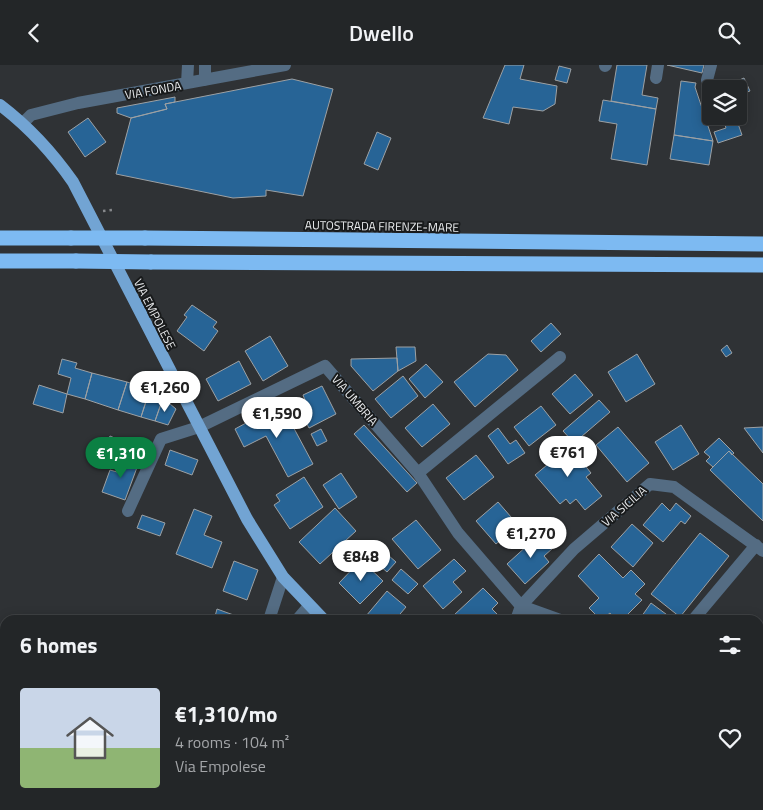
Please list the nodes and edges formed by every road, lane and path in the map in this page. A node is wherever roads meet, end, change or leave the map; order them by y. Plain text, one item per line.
1 (188, 65) edge
2 (205, 65) edge
3 (285, 65) edge
4 (658, 65) edge
5 (711, 65) edge
6 (656, 79) dead end
7 (205, 80) junction
8 (707, 80) dead end
9 (188, 83) junction
10 (0, 105) edge
11 (24, 123) junction
12 (0, 238) edge
13 (763, 244) edge
14 (0, 261) edge
15 (763, 265) edge
16 (560, 357) dead end
17 (199, 427) junction
18 (418, 473) junction
19 (128, 511) dead end
20 (760, 548) edge
21 (283, 577) junction
22 (310, 606) junction
23 (521, 606) junction
24 (271, 615) edge
25 (302, 615) edge
26 (319, 615) edge
27 (518, 615) edge
28 (546, 615) edge
29 (698, 615) edge

1 - 9 street
2 - 7 street
3 - 7 street, VIA FONDA
4 - 6 street
5 - 8 street
7 - 9 street, VIA FONDA
9 - 11 street, VIA FONDA
10 - 11 main road, VIA EMPOLESE
11 - 17 main road, VIA EMPOLESE
12 - 13 highway, AUTOSTRADA FIRENZE-MARE, bridge
14 - 15 highway, bridge
16 - 18 street
17 - 18 street, VIA UMBRIA
17 - 19 street
17 - 21 main road, VIA EMPOLESE
18 - 23 street, VIA UMBRIA
20 - 23 street, VIA SICILIA
20 - 29 street
21 - 22 main road, VIA EMPOLESE
21 - 24 street
22 - 25 street
22 - 26 main road, VIA EMPOLESE
23 - 27 street, VIA SICILIA
23 - 28 street, VIA UMBRIA

